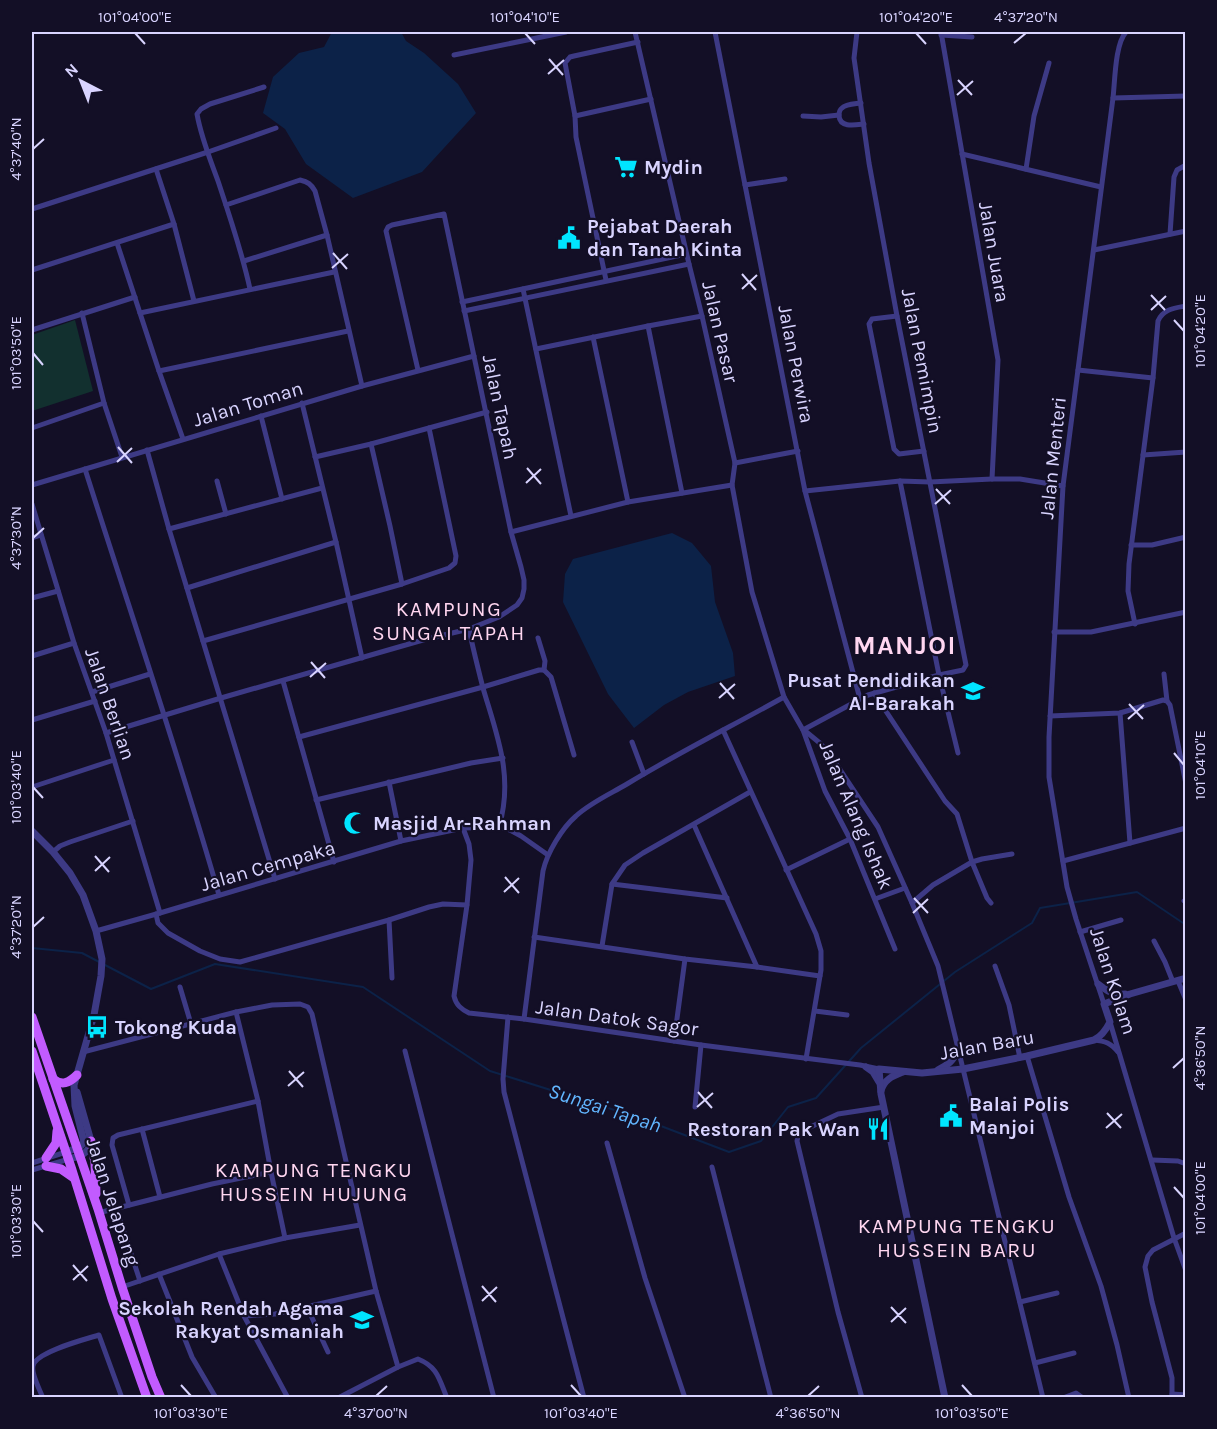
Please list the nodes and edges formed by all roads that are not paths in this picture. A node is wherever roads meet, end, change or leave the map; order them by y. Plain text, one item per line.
1 (566, 32) edge
2 (635, 32) edge
3 (715, 32) edge
4 (857, 32) edge
5 (941, 33) edge
6 (1124, 33) edge
7 (972, 38) dead end
8 (638, 42) junction
9 (454, 55) dead end
10 (1049, 63) dead end
11 (264, 87) dead end
12 (1185, 96) edge
13 (1113, 98) junction
14 (651, 99) junction
15 (861, 103) junction
16 (839, 115) junction
17 (575, 116) junction
18 (803, 116) dead end
19 (864, 124) junction
20 (276, 128) dead end
21 (208, 152) junction
22 (962, 154) junction
23 (1185, 165) edge
24 (156, 169) junction
25 (1026, 169) junction
26 (785, 179) dead end
27 (745, 185) junction
28 (1101, 187) junction
29 (226, 205) junction
30 (32, 209) edge
31 (174, 224) junction
32 (1185, 231) edge
33 (1170, 234) junction
34 (327, 235) junction
35 (117, 243) junction
36 (1094, 250) junction
37 (687, 254) junction
38 (244, 261) junction
39 (689, 264) junction
40 (32, 270) edge
41 (334, 272) junction
42 (604, 272) junction
43 (606, 280) junction
44 (250, 289) junction
45 (523, 289) junction
46 (135, 297) junction
47 (525, 298) junction
48 (194, 301) junction
49 (462, 302) junction
50 (1185, 306) edge
51 (464, 311) junction
52 (82, 313) junction
53 (140, 313) junction
54 (702, 316) junction
55 (897, 316) junction
56 (648, 326) junction
57 (32, 330) edge
58 (348, 331) junction
59 (593, 337) junction
60 (536, 349) junction
61 (474, 356) junction
62 (418, 370) junction
63 (1078, 370) junction
64 (159, 371) junction
65 (1153, 378) junction
66 (362, 386) junction
67 (104, 403) junction
68 (302, 403) junction
69 (487, 412) junction
70 (261, 416) junction
71 (32, 428) edge
72 (429, 428) junction
73 (183, 439) junction
74 (371, 444) junction
75 (147, 450) junction
76 (798, 451) junction
77 (924, 451) junction
78 (1185, 452) edge
79 (1143, 455) junction
80 (122, 457) junction
81 (315, 457) junction
82 (735, 464) junction
83 (85, 469) junction
84 (992, 478) junction
85 (217, 481) dead end
86 (900, 481) junction
87 (930, 482) junction
88 (32, 485) edge
89 (732, 485) junction
90 (1063, 486) junction
91 (322, 488) junction
92 (806, 490) junction
93 (682, 493) junction
94 (282, 499) junction
95 (628, 502) junction
96 (32, 504) edge
97 (226, 514) junction
98 (571, 516) junction
99 (169, 529) junction
100 (511, 532) junction
101 (41, 535) junction
102 (1185, 537) edge
103 (32, 538) edge
104 (336, 542) junction
105 (1131, 545) junction
106 (402, 584) junction
107 (187, 588) junction
108 (58, 591) junction
109 (32, 598) edge
110 (348, 599) junction
111 (1185, 612) edge
112 (1135, 624) junction
113 (469, 629) junction
114 (1054, 632) junction
115 (538, 638) dead end
116 (203, 641) junction
117 (74, 644) junction
118 (32, 656) edge
119 (362, 658) junction
120 (542, 670) junction
121 (150, 674) junction
122 (1164, 674) dead end
123 (939, 675) junction
124 (283, 681) junction
125 (483, 687) junction
126 (92, 692) junction
127 (874, 693) junction
128 (784, 697) junction
129 (221, 698) junction
130 (860, 699) junction
131 (95, 701) junction
132 (1167, 701) junction
133 (1120, 713) junction
134 (164, 716) junction
135 (1050, 716) junction
136 (32, 720) edge
137 (723, 730) junction
138 (803, 730) junction
139 (106, 733) junction
140 (298, 737) junction
141 (632, 742) dead end
142 (958, 753) dead end
143 (574, 755) dead end
144 (503, 758) junction
145 (114, 760) junction
146 (644, 774) junction
147 (389, 782) junction
148 (1185, 784) edge
149 (32, 787) edge
150 (750, 792) junction
151 (316, 800) junction
152 (133, 821) junction
153 (694, 825) junction
154 (499, 827) junction
155 (463, 828) junction
156 (1185, 828) edge
157 (32, 831) edge
158 (850, 839) junction
159 (401, 841) junction
160 (1130, 843) junction
161 (53, 852) junction
162 (1012, 854) dead end
163 (548, 855) junction
164 (1063, 861) junction
165 (334, 862) junction
166 (972, 862) junction
167 (786, 870) junction
168 (276, 879) junction
169 (612, 884) junction
170 (1067, 887) joint
171 (905, 888) junction
172 (219, 895) junction
173 (727, 898) junction
174 (875, 899) junction
175 (912, 903) junction
176 (991, 903) dead end
177 (467, 905) junction
178 (158, 914) junction
179 (389, 920) junction
180 (1121, 920) dead end
181 (96, 931) junction
182 (1080, 932) junction
183 (534, 937) junction
184 (1154, 941) dead end
185 (602, 946) junction
186 (895, 949) dead end
187 (686, 959) junction
188 (995, 966) dead end
189 (757, 967) junction
190 (820, 976) junction
191 (392, 978) dead end
192 (1179, 980) edge
193 (1098, 984) junction
194 (180, 987) dead end
195 (1130, 994) junction
196 (1116, 1000) junction
197 (1185, 1000) edge
198 (1104, 1004) junction
199 (814, 1011) junction
200 (236, 1012) junction
201 (847, 1015) dead end
202 (32, 1017) edge
203 (508, 1017) junction
204 (524, 1019) junction
205 (1110, 1020) junction
206 (191, 1024) junction
207 (1094, 1040) junction
208 (674, 1041) junction
209 (701, 1045) junction
210 (958, 1050) junction
211 (32, 1051) edge
212 (405, 1051) dead end
213 (83, 1052) junction
214 (1119, 1053) junction
215 (1023, 1057) junction
216 (806, 1059) junction
217 (863, 1066) junction
218 (879, 1069) junction
219 (963, 1069) junction
220 (906, 1071) junction
221 (933, 1072) junction
222 (76, 1075) junction
223 (53, 1079) junction
224 (880, 1088) junction
225 (258, 1101) junction
226 (695, 1107) dead end
227 (884, 1107) junction
228 (57, 1127) junction
229 (142, 1129) junction
230 (91, 1141) junction
231 (607, 1143) dead end
232 (72, 1154) junction
233 (1152, 1160) junction
234 (46, 1162) junction
235 (32, 1163) edge
236 (1185, 1164) edge
237 (712, 1167) dead end
238 (32, 1170) edge
239 (271, 1172) junction
240 (75, 1180) junction
241 (160, 1197) junction
242 (129, 1205) junction
243 (116, 1208) junction
244 (98, 1211) junction
245 (360, 1224) junction
246 (1185, 1233) edge
247 (285, 1238) junction
248 (1174, 1238) junction
249 (219, 1254) junction
250 (1185, 1270) edge
251 (159, 1274) junction
252 (140, 1281) junction
253 (122, 1287) junction
254 (376, 1292) junction
255 (1057, 1293) dead end
256 (1020, 1302) junction
257 (307, 1307) junction
258 (244, 1316) junction
259 (328, 1352) dead end
260 (1074, 1353) dead end
261 (33, 1363) edge
262 (1035, 1363) junction
263 (398, 1367) junction
264 (1185, 1395) edge
265 (1082, 1396) edge
266 (1170, 1396) edge
267 (43, 1398) edge
268 (122, 1398) edge
269 (147, 1398) edge
270 (161, 1398) edge
271 (216, 1398) edge
272 (288, 1398) edge
273 (338, 1398) edge
274 (447, 1398) edge
275 (494, 1398) edge
276 (584, 1398) edge
277 (685, 1398) edge
278 (771, 1398) edge
279 (862, 1398) edge
280 (945, 1398) edge
281 (1043, 1398) edge
282 (1063, 1398) edge
283 (1129, 1398) edge

1 - 9 street
2 - 8 street, Jalan Pasar
3 - 27 street, Jalan Perwira
4 - 15 street, Jalan Pemimpin
5 - 7 street
5 - 22 street, Jalan Juara
6 - 13 street, Jalan Menteri
8 - 14 street, Jalan Pasar
8 - 17 street
10 - 25 street
11 - 21 street
12 - 13 street
13 - 28 street, Jalan Menteri
14 - 17 street
14 - 37 street, Jalan Pasar
15 - 16 street
15 - 19 street, Jalan Pemimpin
16 - 18 street
16 - 19 street
17 - 42 street
19 - 55 street, Jalan Pemimpin
20 - 21 street
21 - 24 street
21 - 29 street
22 - 25 street
22 - 84 street, Jalan Juara
23 - 33 street
24 - 30 street
24 - 31 street
25 - 28 street
26 - 27 street
27 - 76 street, Jalan Perwira
28 - 36 street, Jalan Menteri
29 - 34 street
29 - 38 street
31 - 35 street
31 - 48 street
32 - 33 street
33 - 36 street
34 - 38 street
34 - 41 street
35 - 40 street
35 - 46 street
36 - 63 street, Jalan Menteri
37 - 39 street, Jalan Pasar
37 - 42 street
38 - 44 street
39 - 43 street
39 - 54 street, Jalan Pasar
41 - 44 street
41 - 58 street
42 - 43 street
42 - 45 street
43 - 47 street
44 - 48 street
45 - 47 street
45 - 49 street
46 - 52 street
46 - 53 street
47 - 51 street
47 - 60 street
48 - 53 street
49 - 51 street, Jalan Tapah
49 - 62 street, Jalan Tapah
50 - 65 street
51 - 61 street, Jalan Tapah
52 - 57 street
52 - 67 street
53 - 64 street
54 - 56 street
54 - 82 street, Jalan Pasar
55 - 77 street, Jalan Pemimpin
55 - 77 street
56 - 59 street
56 - 93 street
58 - 64 street
58 - 66 street
59 - 60 street
59 - 95 street
60 - 98 street
61 - 62 street, Jalan Toman
61 - 69 street, Jalan Tapah
62 - 66 street, Jalan Toman
63 - 65 street
63 - 90 street, Jalan Menteri
64 - 73 street
65 - 79 street
66 - 68 street, Jalan Toman
67 - 71 street
67 - 80 street
68 - 70 street, Jalan Toman
68 - 81 street
69 - 72 street
69 - 100 street, Jalan Tapah
70 - 73 street, Jalan Toman
70 - 94 street
72 - 74 street
72 - 106 street
73 - 75 street, Jalan Toman
74 - 81 street
74 - 106 street
75 - 80 street, Jalan Toman
75 - 99 street
76 - 82 street
76 - 92 street, Jalan Perwira
77 - 87 street, Jalan Pemimpin
78 - 79 street
79 - 105 street
80 - 83 street, Jalan Toman
81 - 91 street
82 - 89 street, Jalan Pasar
83 - 88 street, Jalan Toman
83 - 121 street
84 - 87 street
84 - 90 street
85 - 97 street
86 - 87 street
86 - 92 street
86 - 123 street
87 - 123 street, Jalan Pemimpin
89 - 93 street
89 - 128 street, Jalan Alang Ishak
90 - 114 street, Jalan Menteri
91 - 94 street
91 - 104 street
92 - 130 street, Jalan Perwira
93 - 95 street
94 - 97 street
95 - 98 street
96 - 101 street, Jalan Berlian
97 - 99 street
98 - 100 street
99 - 107 street
100 - 113 street, Jalan Tapah
101 - 103 street
101 - 108 street, Jalan Berlian
102 - 105 street
104 - 107 street
104 - 110 street
105 - 112 street
106 - 110 street
107 - 116 street
108 - 109 street
108 - 117 street, Jalan Berlian
110 - 116 street
110 - 119 street
111 - 112 street
112 - 114 street
113 - 119 street, Jalan Tapah
113 - 125 street
114 - 135 street, Jalan Menteri
115 - 120 street
116 - 129 street
117 - 118 street
117 - 126 street, Jalan Berlian
119 - 124 street, Jalan Tapah
120 - 125 street
120 - 143 street
121 - 126 street
121 - 134 street
122 - 132 street
123 - 127 street
123 - 142 street
124 - 129 street, Jalan Tapah
124 - 140 street
125 - 140 street
125 - 144 street
126 - 131 street, Jalan Berlian
127 - 130 street
127 - 166 street
128 - 137 street, Jalan Datok Sagor
128 - 138 street, Jalan Alang Ishak
129 - 134 street, Jalan Tapah
129 - 168 street
130 - 138 street
131 - 136 street
131 - 139 street, Jalan Berlian
132 - 133 street
132 - 148 street
133 - 135 street
133 - 160 street
134 - 139 street, Jalan Tapah
134 - 172 street
135 - 164 street, Jalan Menteri
137 - 146 street, Jalan Datok Sagor
137 - 150 street
138 - 158 street, Jalan Alang Ishak
138 - 171 street
139 - 145 street, Jalan Berlian
140 - 151 street
141 - 146 street
144 - 147 street
144 - 154 street
145 - 149 street
145 - 152 street, Jalan Berlian
146 - 163 street, Jalan Datok Sagor
147 - 151 street
147 - 159 street
150 - 153 street
150 - 167 street
151 - 165 street
152 - 161 street
152 - 178 street, Jalan Berlian
153 - 169 street
153 - 173 street
154 - 155 street, Jalan Cempaka
154 - 163 street, Jalan Cempaka
155 - 159 street, Jalan Cempaka
155 - 177 street
156 - 160 street
157 - 161 street
158 - 167 street
158 - 174 street, Jalan Alang Ishak
159 - 165 street, Jalan Cempaka
160 - 164 street
161 - 181 street
162 - 166 street
163 - 183 street, Jalan Datok Sagor
164 - 170 street, Jalan Menteri
165 - 168 street, Jalan Cempaka
166 - 175 street
166 - 176 street
167 - 190 street
168 - 172 street, Jalan Cempaka
169 - 173 street
169 - 185 street
170 - 182 street, Jalan Kolam
171 - 174 street
171 - 175 street
172 - 178 street, Jalan Cempaka
173 - 189 street
174 - 186 street, Jalan Alang Ishak
175 - 210 street
177 - 179 street
177 - 203 street
178 - 179 street
178 - 181 street, Jalan Cempaka
179 - 191 street
180 - 182 street
181 - 213 street
182 - 193 street, Jalan Kolam
183 - 185 street
183 - 204 street, Jalan Datok Sagor
184 - 192 street
185 - 187 street
187 - 189 street
187 - 208 street
188 - 215 street
189 - 190 street
190 - 199 street
192 - 195 street
192 - 197 street
193 - 195 street
193 - 198 street, Jalan Kolam
194 - 206 street
195 - 196 street
196 - 198 street
196 - 205 street
198 - 205 street, Jalan Kolam
199 - 201 street
199 - 216 street
200 - 206 street
200 - 225 street
200 - 245 street
202 - 223 main road, Jalan Jelapang
203 - 204 street
203 - 276 street
204 - 208 street, Jalan Datok Sagor
205 - 207 street
205 - 214 street, Jalan Kolam
206 - 213 street
207 - 214 street, Jalan Kolam
207 - 215 street, Jalan Baru
208 - 209 street, Jalan Datok Sagor
209 - 216 street, Jalan Datok Sagor
209 - 226 street
210 - 219 street
210 - 221 street
211 - 228 main road, Jalan Jelapang
212 - 275 street
213 - 222 street
214 - 233 street, Jalan Kolam
215 - 219 street, Jalan Baru
215 - 283 street
216 - 217 street, Jalan Datok Sagor
217 - 218 street, Jalan Baru
217 - 224 street
218 - 220 street, Jalan Baru
218 - 224 street
219 - 221 street, Jalan Baru
219 - 256 street
220 - 221 street, Jalan Baru
220 - 224 street
222 - 223 main road
222 - 230 street
222 - 232 street
223 - 232 main road, Jalan Jelapang
224 - 227 street
225 - 229 street
225 - 239 street
227 - 279 street
227 - 280 street
228 - 232 main road, Jalan Jelapang
228 - 234 main road
229 - 241 street
229 - 242 street
230 - 232 street
230 - 244 main road
231 - 277 street
232 - 234 street
232 - 240 main road, Jalan Jelapang
232 - 244 main road, Jalan Jelapang
233 - 236 street
233 - 248 street, Jalan Kolam
234 - 235 street
234 - 238 street
234 - 240 main road
237 - 278 street
239 - 241 street
239 - 247 street
240 - 269 main road, Jalan Jelapang
241 - 242 street
242 - 243 street
243 - 244 street
243 - 252 street
244 - 253 main road, Jalan Jelapang
245 - 247 street
245 - 254 street
246 - 248 street
247 - 249 street
248 - 250 street, Jalan Kolam
248 - 266 street
249 - 251 street
249 - 258 street
251 - 252 street
251 - 271 street
252 - 253 street
253 - 270 main road, Jalan Jelapang
254 - 257 street
254 - 263 street
255 - 256 street
256 - 262 street
257 - 258 street
257 - 259 street
258 - 272 street
260 - 262 street
261 - 267 street
261 - 268 street
262 - 281 street
263 - 273 street
263 - 274 street
264 - 266 street
265 - 282 street

